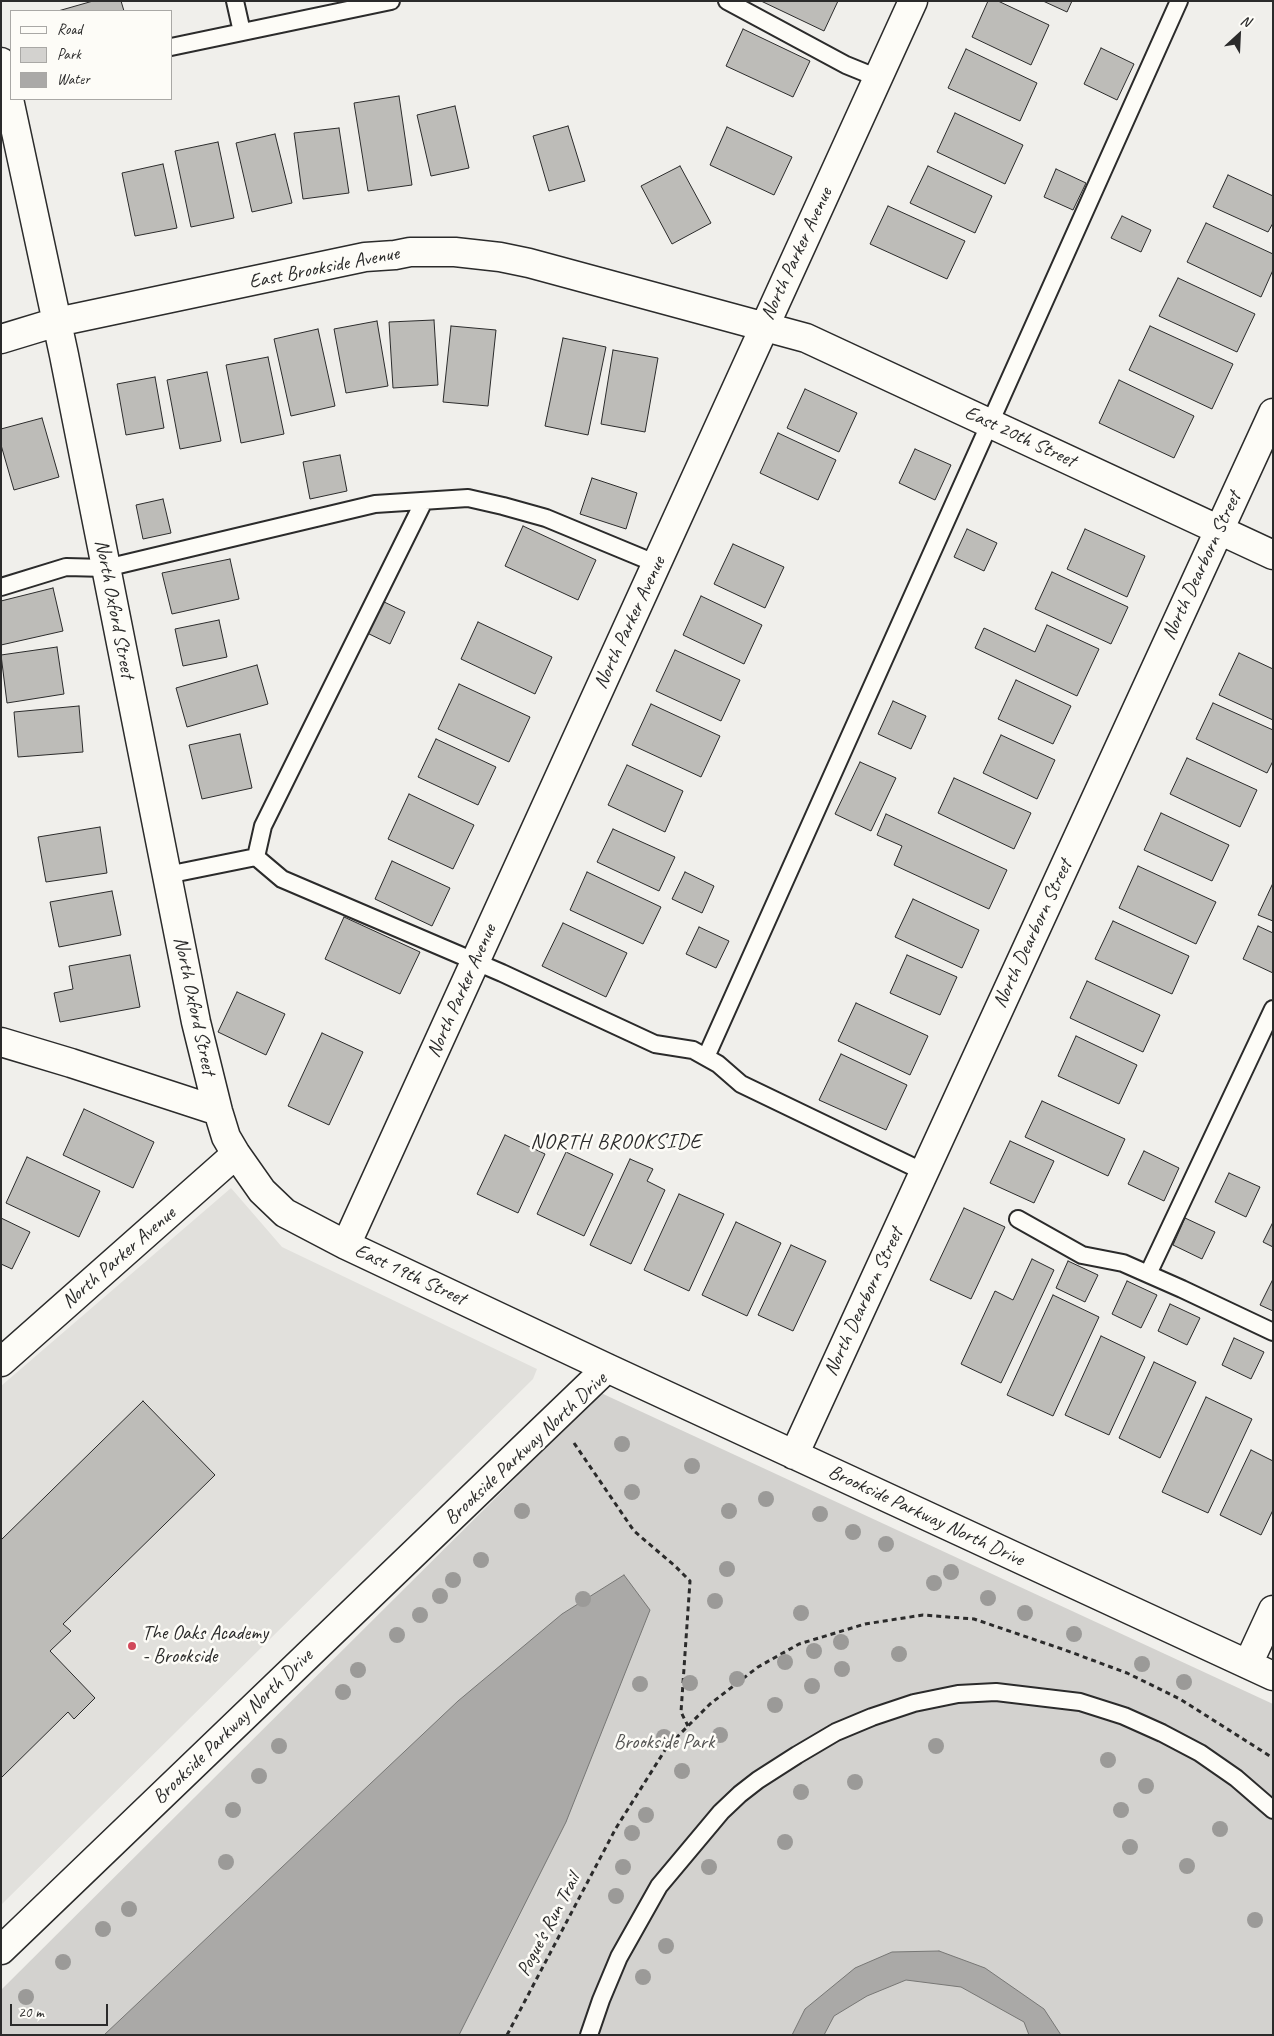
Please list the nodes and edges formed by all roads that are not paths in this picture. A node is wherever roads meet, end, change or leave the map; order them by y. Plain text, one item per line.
1 (235, 1) edge
2 (391, 1) edge
3 (727, 1) edge
4 (913, 1) edge
5 (1179, 1) edge
6 (242, 32) junction
7 (172, 47) edge
8 (6, 74) edge
9 (878, 78) junction
10 (10, 93) edge
11 (11, 100) edge
12 (57, 322) junction
13 (764, 326) junction
14 (1, 339) edge
15 (1273, 413) edge
16 (989, 423) junction
17 (424, 501) junction
18 (1219, 530) junction
19 (1273, 555) edge
20 (657, 564) junction
21 (106, 568) junction
22 (1, 587) edge
23 (256, 857) junction
24 (167, 875) junction
25 (476, 961) junction
26 (1273, 1008) edge
27 (1, 1042) edge
28 (706, 1057) junction
29 (218, 1111) junction
30 (236, 1154) junction
31 (924, 1172) junction
32 (1018, 1219) dead end
33 (346, 1245) junction
34 (1148, 1274) junction
35 (1273, 1332) edge
36 (1, 1362) edge
37 (606, 1368) junction
38 (794, 1455) junction
39 (1273, 1610) edge
40 (1248, 1664) junction
41 (1273, 1676) edge
42 (1273, 1810) edge
43 (1, 1950) edge
44 (589, 2035) edge

1 - 6 lane
2 - 6 lane
3 - 9 lane
4 - 9 street, North Parker Avenue
5 - 16 lane
6 - 7 lane
8 - 10 street, North Oxford Street
9 - 13 street, North Parker Avenue
11 - 12 street, North Oxford Street
12 - 13 street, East Brookside Avenue
12 - 14 street, East Brookside Avenue
12 - 21 street, North Oxford Street
13 - 16 street, East 20th Street
13 - 20 street, North Parker Avenue
15 - 18 street, North Dearborn Street
16 - 18 street, East 20th Street
16 - 28 lane
17 - 20 lane
17 - 21 lane
17 - 23 lane
18 - 19 street, East 20th Street
18 - 31 street, North Dearborn Street
20 - 25 street, North Parker Avenue
21 - 22 lane
21 - 24 street, North Oxford Street
23 - 24 lane
23 - 25 lane
24 - 29 street, North Oxford Street
25 - 28 lane
25 - 33 street, North Parker Avenue
26 - 34 lane
27 - 29 street
28 - 31 lane
29 - 30 street, North Oxford Street
30 - 33 street, East 19th Street
30 - 36 street, North Parker Avenue
31 - 38 street, North Dearborn Street
32 - 34 lane
33 - 37 street, East 19th Street
34 - 35 lane
37 - 38 street, Brookside Parkway North Drive
37 - 43 street, Brookside Parkway North Drive
38 - 40 street, Brookside Parkway North Drive
39 - 40 street
40 - 41 street, Brookside Parkway North Drive
42 - 44 lane

